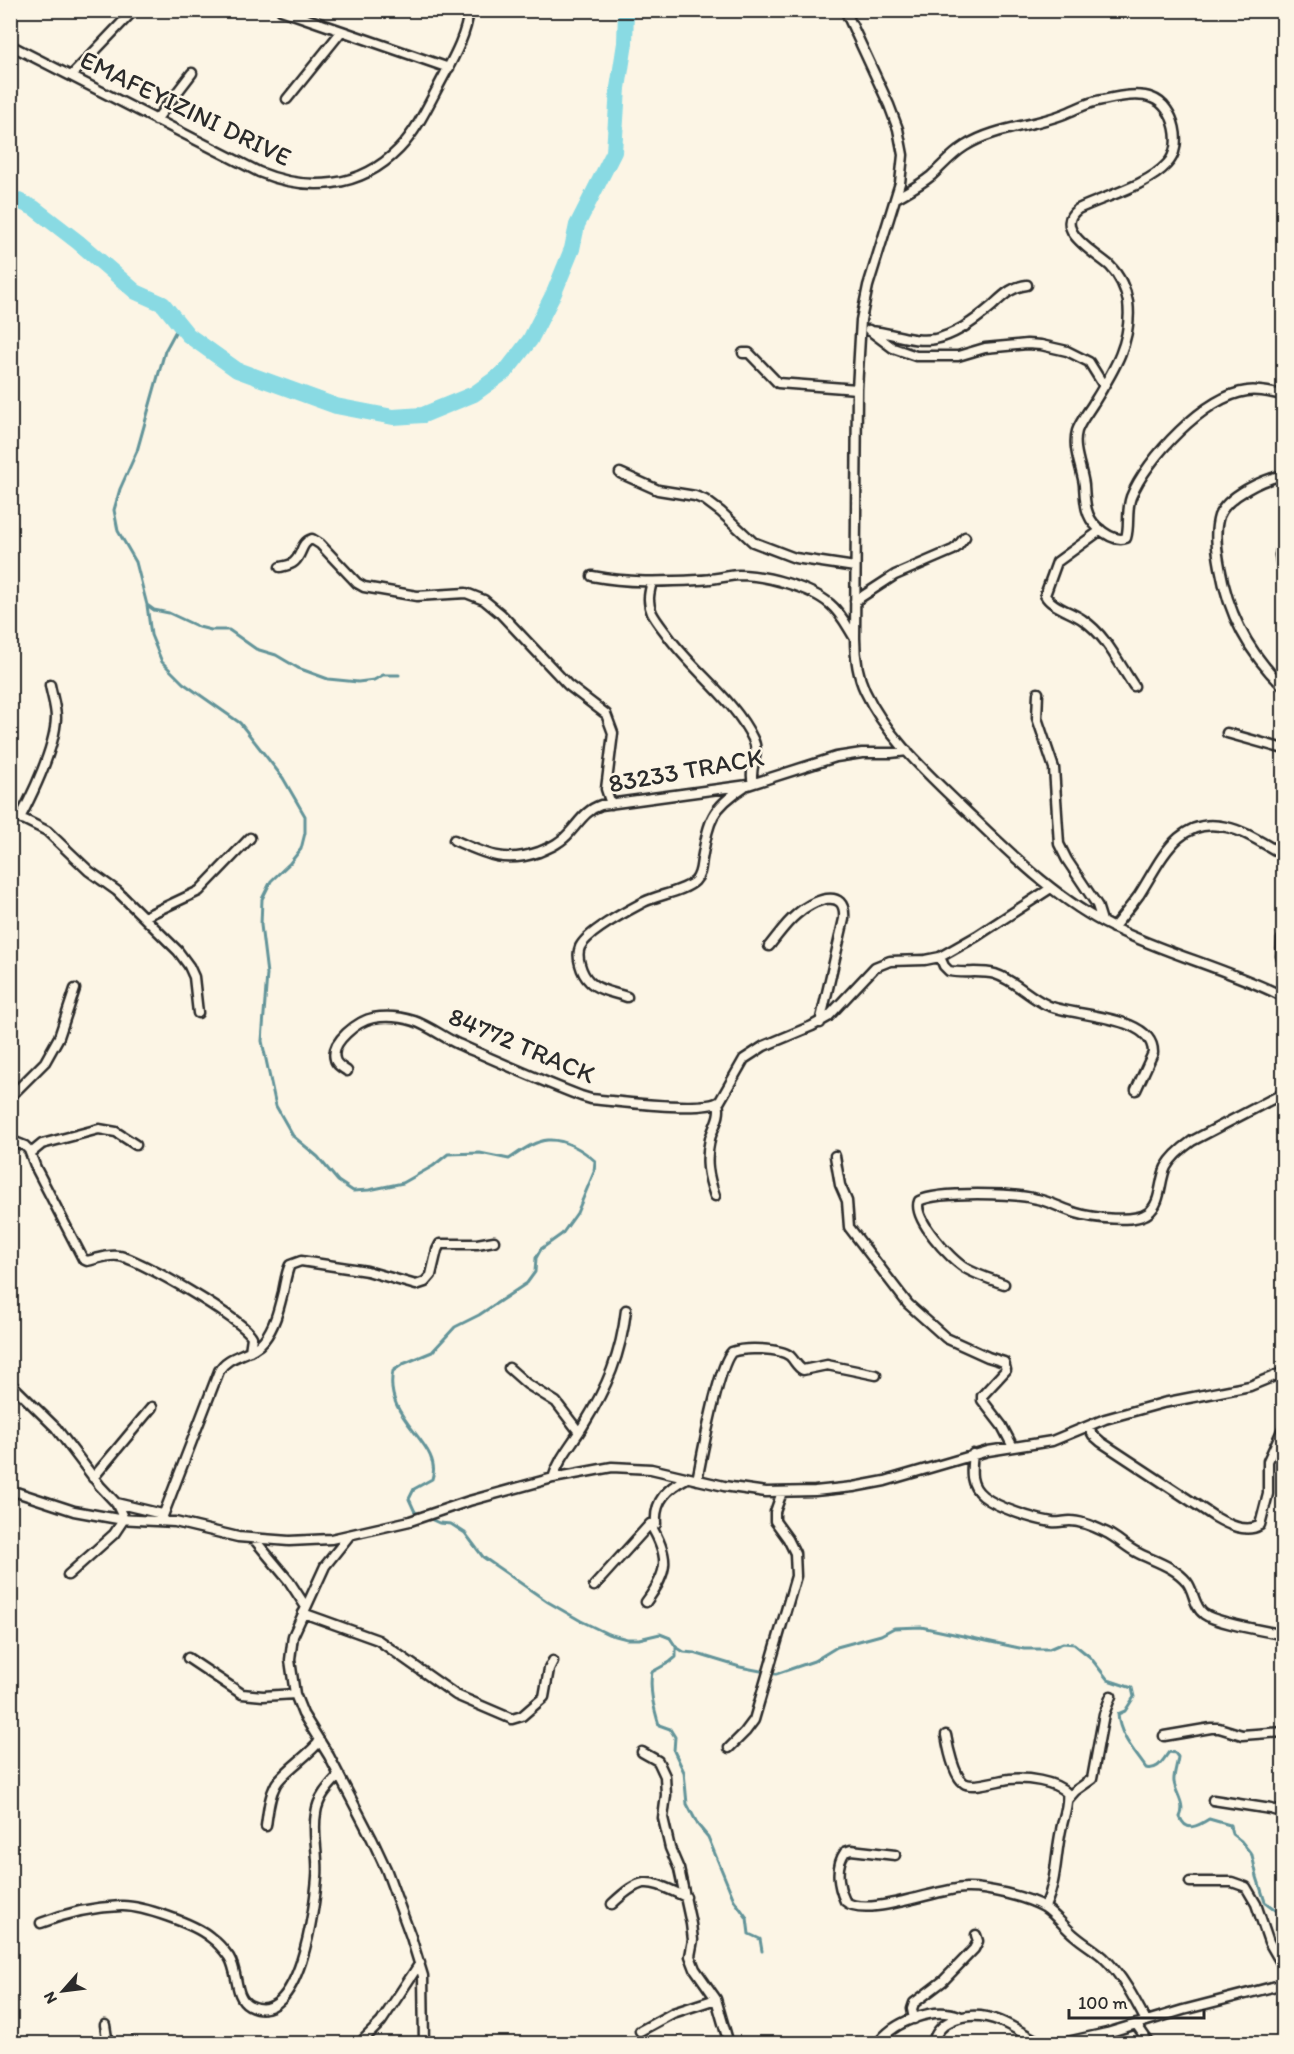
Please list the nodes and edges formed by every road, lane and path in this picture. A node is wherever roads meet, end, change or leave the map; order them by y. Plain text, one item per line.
1 (134, 10) edge
2 (281, 10) edge
3 (469, 10) edge
4 (845, 10) edge
5 (341, 32) junction
6 (10, 45) edge
7 (448, 68) junction
8 (192, 73) dead end
9 (70, 76) junction
10 (287, 99) dead end
11 (156, 120) junction
12 (896, 198) junction
13 (1028, 285) dead end
14 (865, 330) junction
15 (743, 353) dead end
16 (1104, 387) junction
17 (857, 389) junction
18 (1284, 395) edge
19 (620, 472) dead end
20 (1284, 475) edge
21 (1101, 530) junction
22 (965, 537) dead end
23 (1284, 538) edge
24 (280, 567) dead end
25 (855, 567) junction
26 (592, 576) dead end
27 (1284, 580) edge
28 (652, 582) junction
29 (855, 602) junction
30 (855, 638) junction
31 (50, 686) dead end
32 (1134, 686) dead end
33 (1284, 687) edge
34 (1038, 693) dead end
35 (1227, 733) dead end
36 (1284, 749) edge
37 (907, 751) junction
38 (751, 784) junction
39 (611, 804) junction
40 (15, 817) edge
41 (250, 838) dead end
42 (454, 840) dead end
43 (1284, 855) edge
44 (1051, 888) junction
45 (144, 917) junction
46 (1102, 921) junction
47 (1113, 928) junction
48 (1282, 939) edge
49 (769, 946) dead end
50 (940, 957) junction
51 (1284, 968) edge
52 (75, 989) dead end
53 (627, 997) dead end
54 (1284, 997) edge
55 (198, 1012) dead end
56 (820, 1023) junction
57 (347, 1071) dead end
58 (1136, 1090) dead end
59 (1284, 1093) edge
60 (10, 1097) edge
61 (718, 1102) junction
62 (10, 1140) edge
63 (136, 1145) dead end
64 (31, 1153) junction
65 (835, 1156) dead end
66 (715, 1196) dead end
67 (494, 1241) dead end
68 (1004, 1284) dead end
69 (626, 1310) dead end
70 (250, 1351) junction
71 (509, 1368) dead end
72 (1284, 1372) edge
73 (876, 1375) dead end
74 (10, 1383) edge
75 (152, 1407) dead end
76 (1088, 1426) junction
77 (1284, 1426) edge
78 (579, 1432) junction
79 (1013, 1447) junction
80 (973, 1455) junction
81 (93, 1478) junction
82 (553, 1478) junction
83 (687, 1478) junction
84 (697, 1480) junction
85 (10, 1490) edge
86 (782, 1492) junction
87 (116, 1503) junction
88 (161, 1517) junction
89 (124, 1519) junction
90 (650, 1524) junction
91 (348, 1536) junction
92 (254, 1539) junction
93 (68, 1575) dead end
94 (594, 1586) dead end
95 (646, 1602) dead end
96 (305, 1610) junction
97 (1284, 1635) edge
98 (189, 1658) dead end
99 (553, 1661) dead end
100 (295, 1694) junction
101 (1111, 1696) dead end
102 (1284, 1732) edge
103 (945, 1735) dead end
104 (1164, 1736) dead end
105 (320, 1741) junction
106 (729, 1748) dead end
107 (642, 1752) dead end
108 (339, 1775) junction
109 (1068, 1799) junction
110 (1213, 1800) dead end
111 (1284, 1813) edge
112 (266, 1826) dead end
113 (896, 1855) dead end
114 (1190, 1882) dead end
115 (686, 1897) junction
116 (612, 1904) dead end
117 (1045, 1907) junction
118 (41, 1923) dead end
119 (976, 1935) dead end
120 (420, 1963) junction
121 (1284, 1968) edge
122 (1284, 1984) edge
123 (716, 1999) junction
124 (959, 2016) junction
125 (914, 2019) junction
126 (1146, 2021) junction
127 (1136, 2024) junction
128 (105, 2025) dead end
129 (640, 2031) dead end
130 (108, 2043) edge
131 (359, 2043) edge
132 (424, 2043) edge
133 (729, 2043) edge
134 (878, 2043) edge
135 (932, 2043) edge
136 (1043, 2043) edge
137 (1058, 2043) edge
138 (1150, 2043) edge

1 - 9 street
2 - 5 street
3 - 7 street, EMAFEYIZINI DRIVE
4 - 12 street
5 - 7 street
5 - 10 street
6 - 9 street, EMAFEYIZINI DRIVE
7 - 11 street, EMAFEYIZINI DRIVE
8 - 11 street
9 - 11 street, EMAFEYIZINI DRIVE
12 - 14 street
12 - 16 street
13 - 14 street
14 - 16 street
14 - 17 street
15 - 17 street
16 - 21 street
17 - 25 street
18 - 21 street
19 - 25 street
20 - 33 street
21 - 32 street
22 - 29 street
23 - 27 street
24 - 39 street
25 - 29 street
26 - 28 street
28 - 30 street
28 - 38 street
29 - 30 street
30 - 37 street
31 - 40 street
34 - 46 street
35 - 36 street
37 - 38 street, 83233 TRACK
37 - 44 street
38 - 39 street, 83233 TRACK
38 - 53 street
39 - 42 street, 83233 TRACK
40 - 45 street
41 - 45 street
43 - 47 street
44 - 46 street
44 - 50 street
45 - 55 street
46 - 47 street
47 - 54 street
48 - 51 street
49 - 56 street
50 - 56 street
50 - 58 street
52 - 60 street
56 - 61 street
57 - 61 street, 84772 TRACK
59 - 68 street
61 - 66 street
62 - 64 street
63 - 64 street
64 - 70 street
65 - 79 street
67 - 70 street
69 - 78 street
70 - 88 street
71 - 78 street
72 - 76 street
73 - 84 street
74 - 81 street
75 - 81 street
76 - 77 street
76 - 79 street
78 - 82 street
79 - 80 street
80 - 86 street
80 - 97 street
81 - 87 street
82 - 83 street
82 - 91 street
83 - 84 street
83 - 90 street
84 - 86 street
85 - 89 street
86 - 106 street
87 - 88 street
87 - 89 street
88 - 89 street
88 - 92 street
89 - 93 street
90 - 94 street
90 - 95 street
91 - 92 street
91 - 96 street
92 - 96 street
96 - 99 street
96 - 100 street
98 - 100 street
100 - 105 street
101 - 109 street
102 - 104 street
103 - 109 street
105 - 108 street
105 - 112 street
107 - 115 street
108 - 118 street
108 - 120 street
109 - 117 street
110 - 111 street
113 - 117 street
114 - 121 street
115 - 116 street
115 - 123 street
117 - 126 street
119 - 125 street
120 - 131 street
120 - 132 street
122 - 126 street
123 - 129 street
123 - 133 street
124 - 125 street
124 - 135 street
124 - 136 street
125 - 134 street
126 - 127 street
127 - 137 street
127 - 138 street
128 - 130 street

